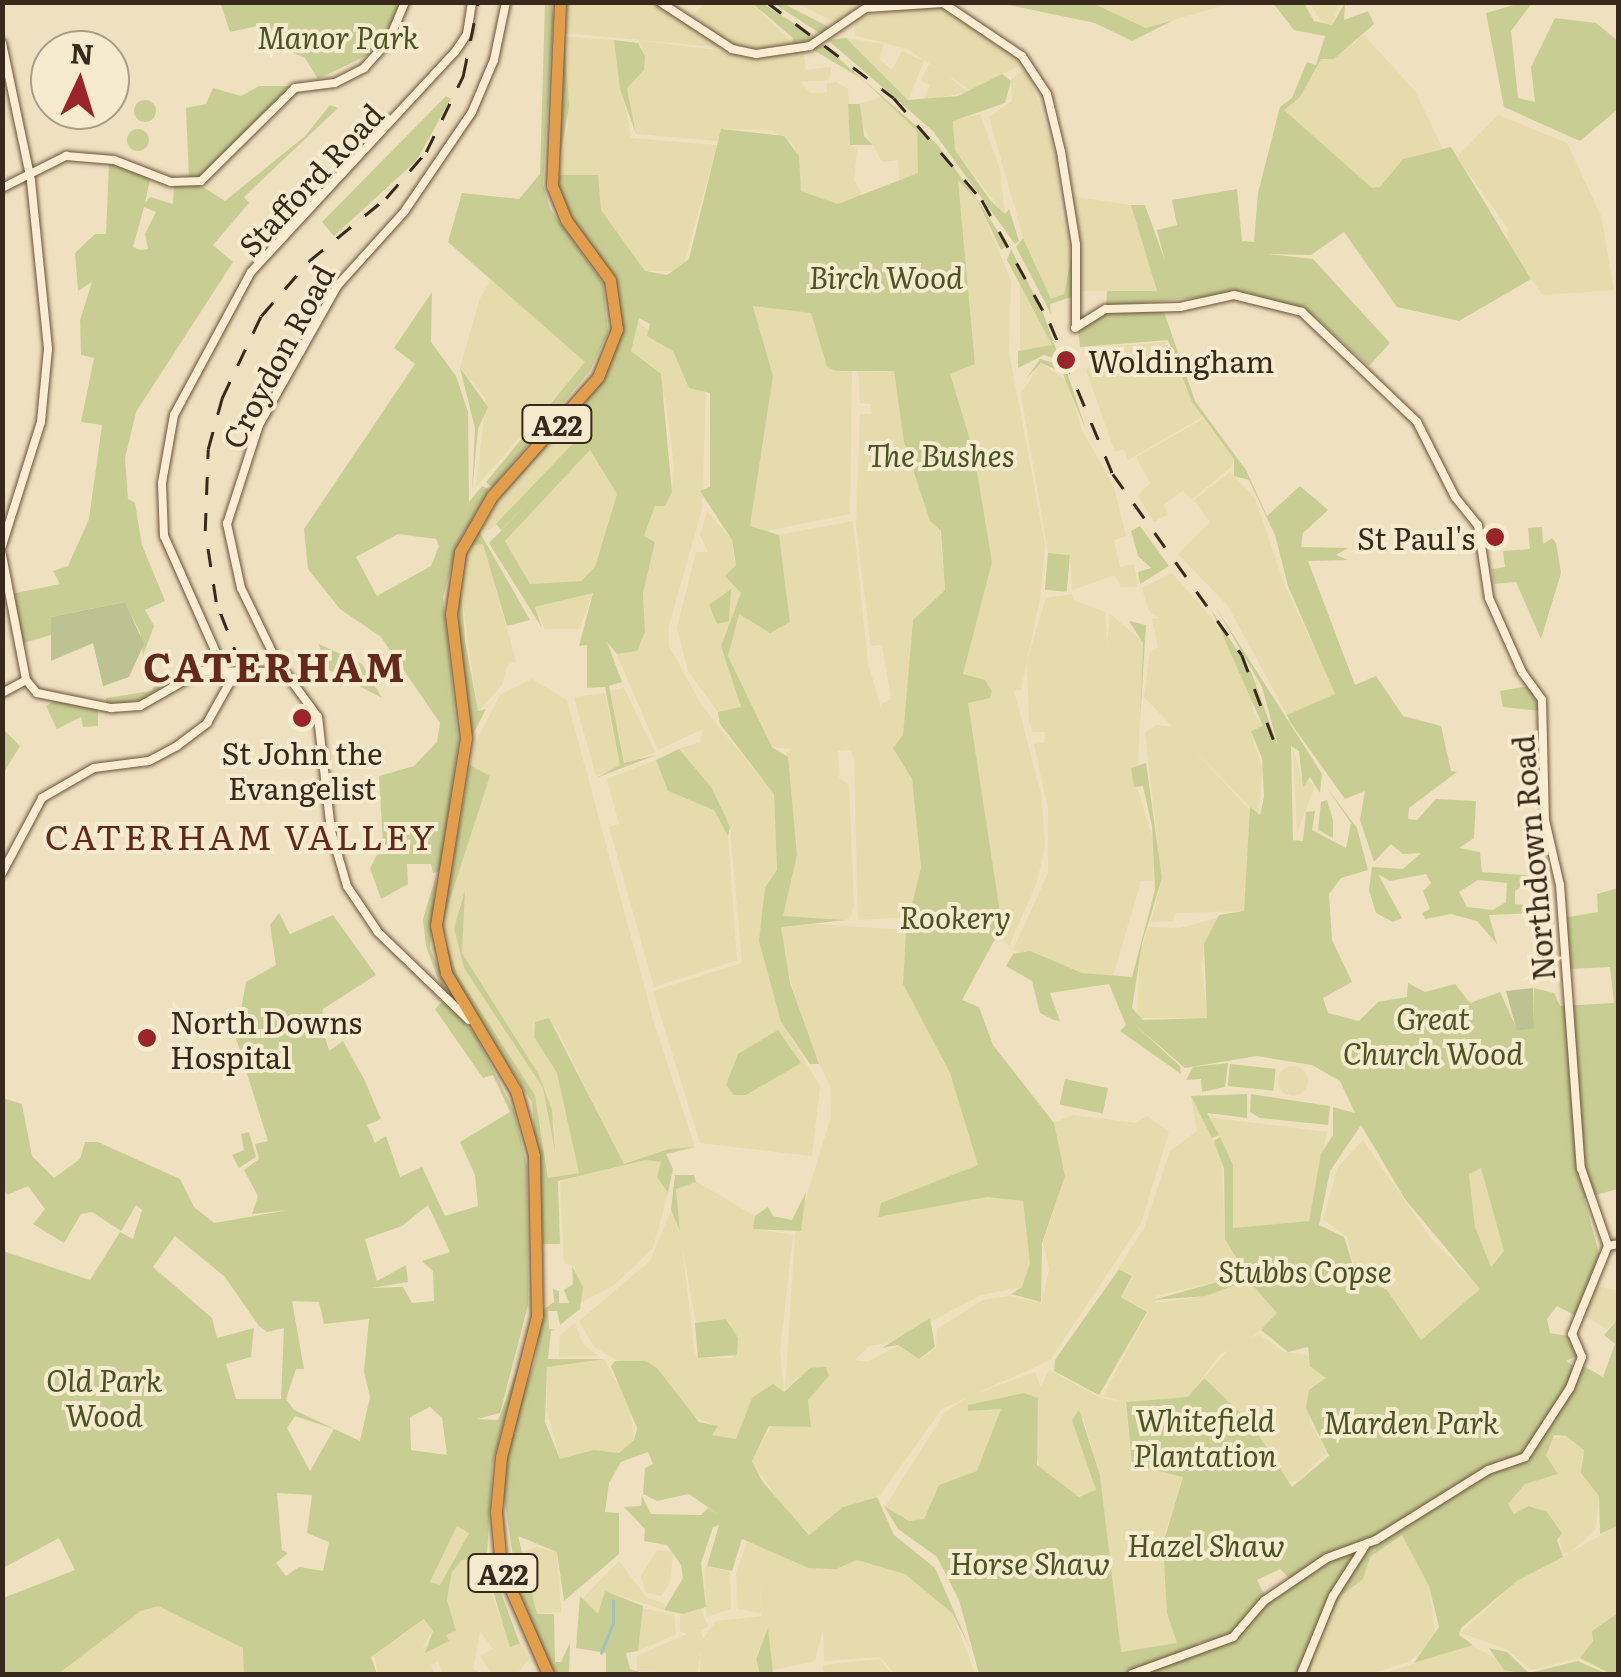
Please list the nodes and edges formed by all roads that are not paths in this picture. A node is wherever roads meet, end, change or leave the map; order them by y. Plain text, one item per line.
1 (405, 2) edge
2 (472, 2) edge
3 (506, 2) edge
4 (558, 2) edge
5 (660, 2) edge
6 (943, 3) edge
7 (2, 43) edge
8 (29, 173) junction
9 (2, 188) edge
10 (2, 546) edge
11 (2, 556) edge
12 (274, 665) junction
13 (230, 675) junction
14 (26, 680) junction
15 (2, 693) edge
16 (2, 873) edge
17 (458, 1004) junction
18 (1618, 1244) edge
19 (1608, 1246) junction
20 (494, 1490) junction
21 (1368, 1543) junction
22 (545, 1674) edge
23 (1132, 1674) edge
24 (1300, 1674) edge

1 - 8 street
2 - 13 street, Stafford Road
3 - 12 street, Croydon Road
4 - 17 highway, A22
5 - 6 street
6 - 19 street, Northdown Road
7 - 8 street
8 - 9 street
8 - 10 street
11 - 14 street
12 - 13 street
12 - 17 street
13 - 14 street
13 - 16 street
14 - 15 street
17 - 20 highway, A22
17 - 20 highway, A22
18 - 19 street
19 - 21 street
20 - 22 highway, A22
21 - 23 street
21 - 24 street

